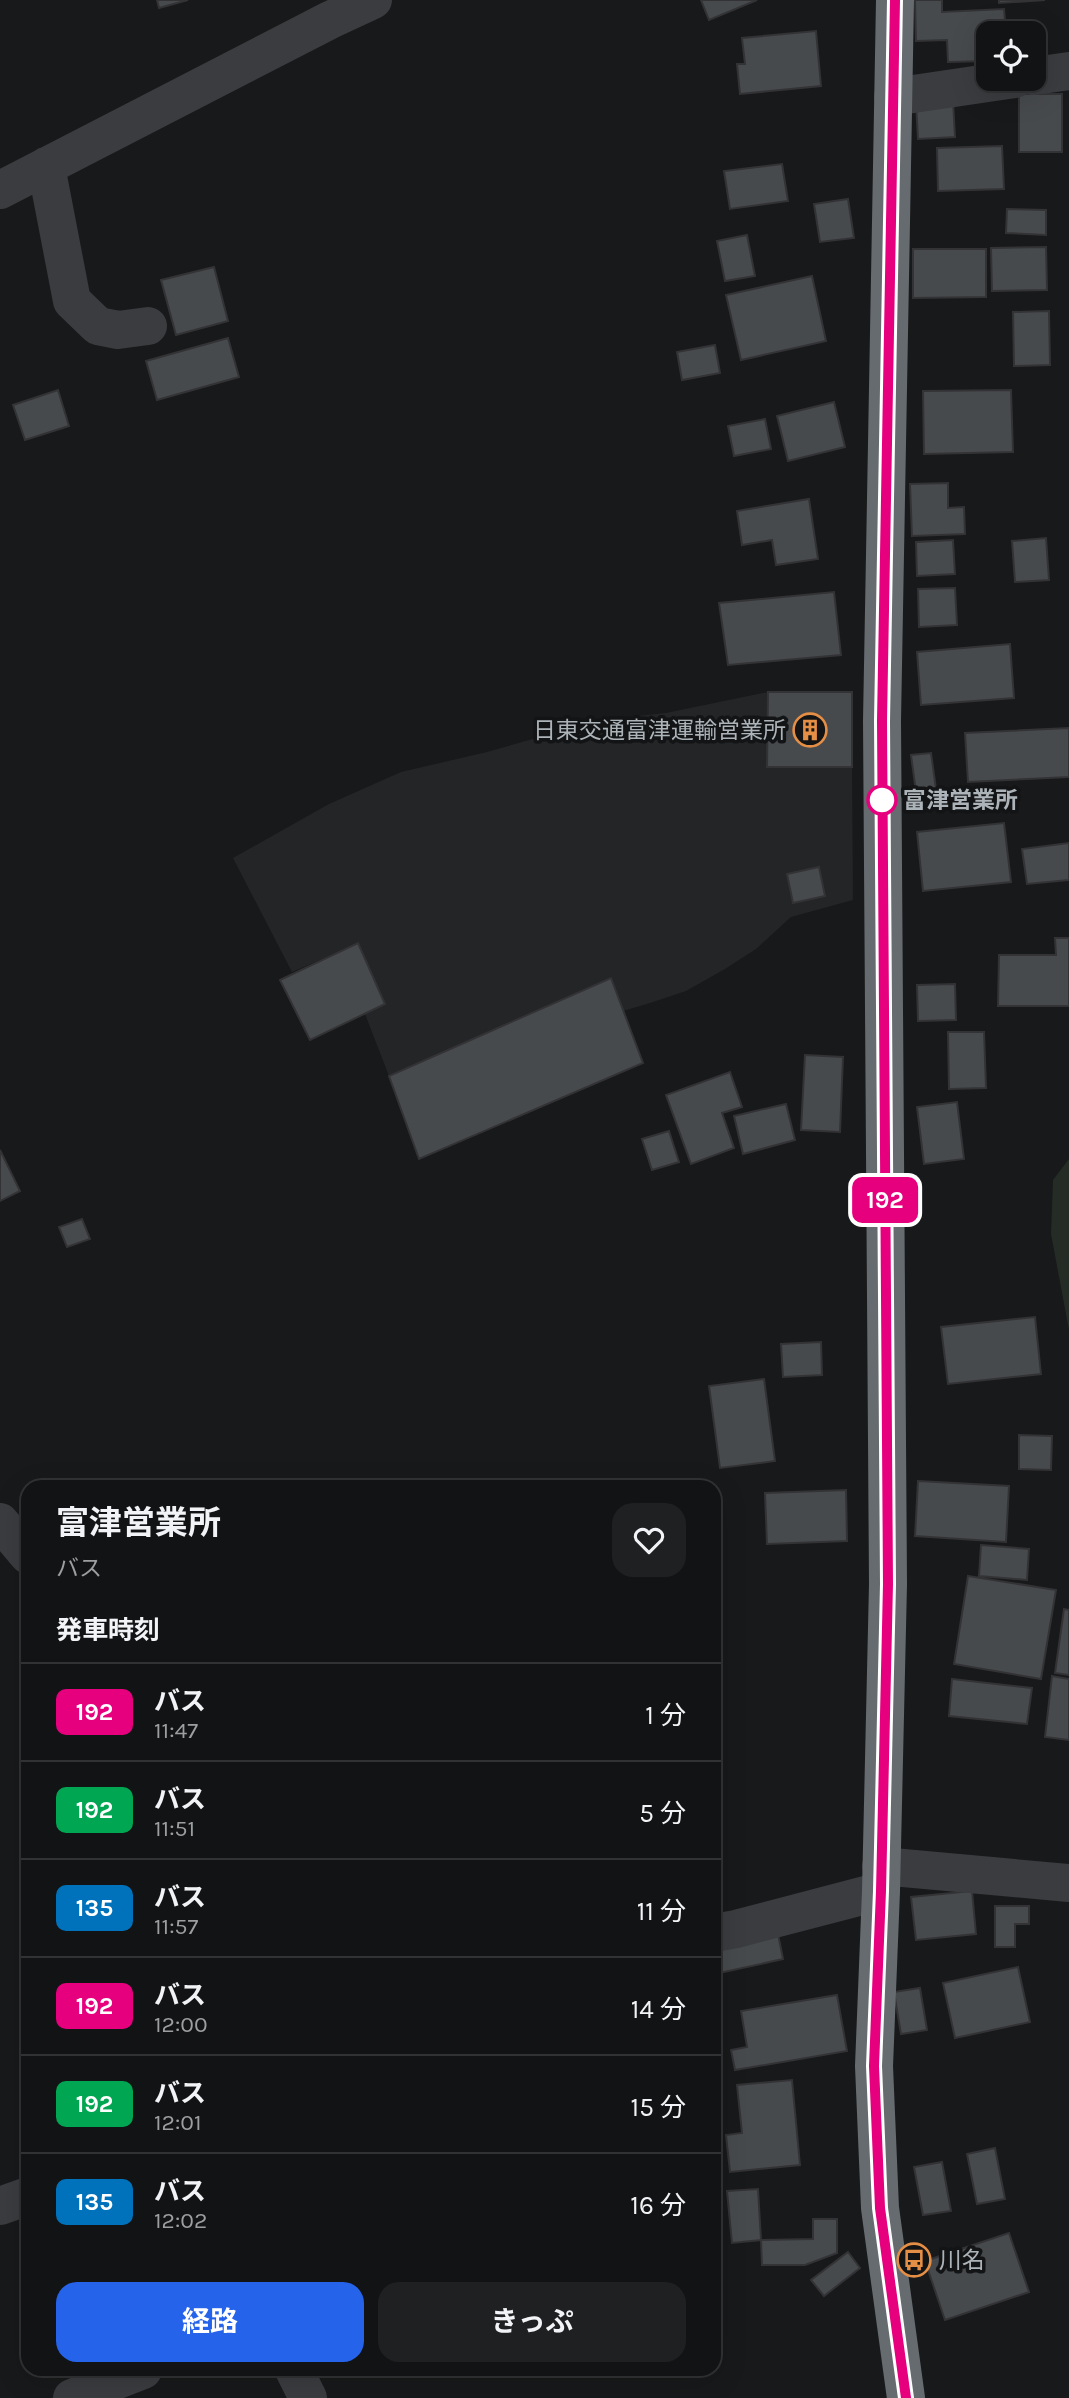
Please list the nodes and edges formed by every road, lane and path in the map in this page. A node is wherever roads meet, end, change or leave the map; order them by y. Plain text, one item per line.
1 (373, 0) edge
2 (895, 0) edge
3 (1069, 71) edge
4 (1046, 74) edge
5 (976, 85) edge
6 (893, 97) junction
7 (46, 166) junction
8 (0, 190) edge
9 (148, 326) dead end
10 (0, 1522) edge
11 (21, 1547) edge
12 (881, 1879) junction
13 (1069, 1883) edge
14 (721, 1932) edge
15 (21, 2198) edge
16 (0, 2206) edge
17 (128, 2376) edge
18 (297, 2376) edge
19 (72, 2398) edge
20 (308, 2398) edge
21 (906, 2398) edge

1 - 7 street
2 - 6 highway
3 - 4 street
5 - 6 street
6 - 12 highway
7 - 8 street
7 - 9 street
10 - 11 street
12 - 13 street
12 - 14 street
12 - 21 highway
15 - 16 street
17 - 19 street
18 - 20 street

